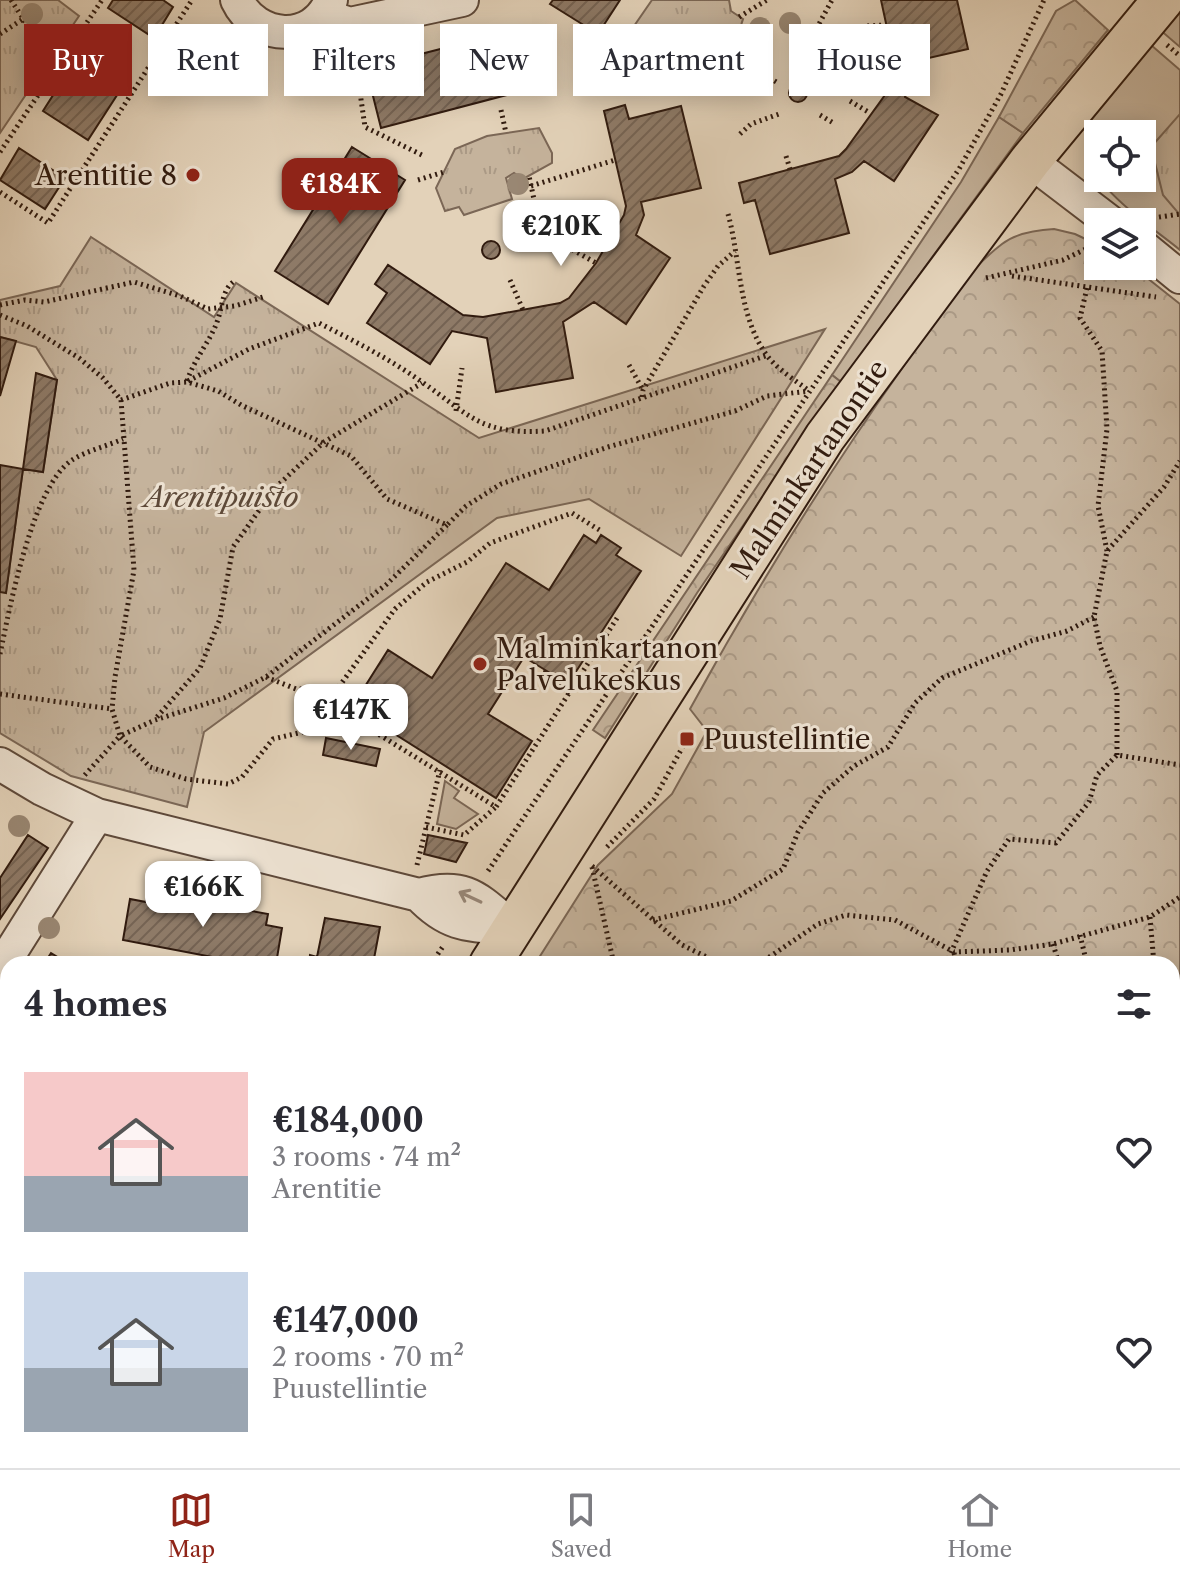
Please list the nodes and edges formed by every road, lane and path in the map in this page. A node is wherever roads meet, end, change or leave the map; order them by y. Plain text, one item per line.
1 (11, 0) edge
2 (102, 0) edge
3 (192, 0) edge
4 (237, 0) edge
5 (462, 0) edge
6 (767, 0) edge
7 (832, 0) edge
8 (1044, 0) edge
9 (1163, 0) edge
10 (327, 7) edge
11 (739, 17) dead end
12 (23, 19) junction
13 (26, 24) edge
14 (86, 24) edge
15 (819, 24) edge
16 (0, 34) edge
17 (773, 80) edge
18 (778, 83) dead end
19 (38, 96) edge
20 (361, 96) edge
21 (850, 101) dead end
22 (501, 110) dead end
23 (782, 113) dead end
24 (870, 113) dead end
25 (820, 115) dead end
26 (835, 124) dead end
27 (506, 133) dead end
28 (740, 134) dead end
29 (0, 152) edge
30 (424, 156) dead end
31 (786, 156) dead end
32 (615, 160) dead end
33 (1030, 161) junction
34 (790, 169) dead end
35 (444, 172) dead end
36 (529, 176) dead end
37 (418, 180) dead end
38 (531, 186) junction
39 (0, 192) edge
40 (1092, 208) edge
41 (728, 214) dead end
42 (1180, 214) edge
43 (1156, 219) edge
44 (541, 232) junction
45 (526, 243) dead end
46 (1084, 249) edge
47 (736, 250) junction
48 (596, 263) dead end
49 (896, 263) junction
50 (1156, 266) edge
51 (943, 275) junction
52 (1008, 275) junction
53 (236, 280) dead end
54 (510, 280) dead end
55 (1087, 288) junction
56 (1172, 288) edge
57 (263, 297) dead end
58 (0, 305) edge
59 (219, 306) junction
60 (523, 310) dead end
61 (0, 315) edge
62 (768, 355) junction
63 (629, 365) dead end
64 (462, 368) dead end
65 (187, 382) junction
66 (423, 382) junction
67 (809, 391) junction
68 (642, 394) junction
69 (121, 400) junction
70 (456, 411) junction
71 (123, 439) junction
72 (324, 442) junction
73 (1180, 461) edge
74 (447, 525) junction
75 (601, 531) dead end
76 (1107, 551) junction
77 (619, 615) dead end
78 (1094, 617) junction
79 (0, 654) edge
80 (546, 671) dead end
81 (266, 677) junction
82 (338, 688) junction
83 (570, 693) junction
84 (0, 694) edge
85 (328, 703) junction
86 (112, 709) junction
87 (155, 720) junction
88 (120, 736) junction
89 (687, 739) dead end
90 (1117, 755) junction
91 (0, 764) edge
92 (1180, 765) edge
93 (440, 770) junction
94 (78, 784) dead end
95 (496, 807) junction
96 (97, 815) junction
97 (426, 827) junction
98 (592, 866) junction
99 (585, 875) dead end
100 (484, 879) dead end
101 (418, 880) junction
102 (1180, 897) edge
103 (1150, 917) junction
104 (653, 920) junction
105 (513, 928) junction
106 (1080, 935) junction
107 (1053, 944) junction
108 (954, 952) junction
109 (8, 956) edge
110 (495, 956) edge
111 (612, 956) edge
112 (705, 956) edge
113 (771, 956) edge
114 (951, 956) edge
115 (955, 956) edge
116 (1057, 956) edge
117 (1085, 956) edge
118 (1153, 956) edge

1 - 12 path
2 - 14 path
3 - 39 path
4 - 10 street
5 - 10 street
6 - 11 path
7 - 15 path
8 - 49 path
9 - 33 main road, Malminkartanontie
12 - 13 path
12 - 16 path
17 - 18 path
19 - 29 path
20 - 30 path
21 - 24 path
22 - 27 path
23 - 28 path
25 - 26 path
31 - 34 path
32 - 38 path
33 - 40 street
33 - 51 main road, Malminkartanontie
35 - 37 path
36 - 38 path
38 - 44 path
41 - 47 path
42 - 43 path
44 - 45 path
44 - 48 path
46 - 52 path
47 - 62 path
47 - 68 path
49 - 51 path
49 - 67 path
50 - 56 street
51 - 52 path
51 - 105 main road, Malminkartanontie
52 - 55 path
53 - 59 path
54 - 60 path
55 - 56 path
55 - 76 path
57 - 59 path
58 - 59 path
59 - 65 path
61 - 69 path
62 - 67 path
62 - 68 path
63 - 68 path
64 - 70 path
65 - 66 path
65 - 69 path
65 - 72 path
66 - 70 path
66 - 72 path
67 - 74 path
67 - 100 path
68 - 70 path
69 - 71 path
71 - 79 path
71 - 86 path
72 - 74 path
72 - 87 path
73 - 76 path
74 - 81 path
75 - 82 path
76 - 78 path
77 - 83 path
78 - 90 path
78 - 104 path
80 - 83 path
81 - 82 path
81 - 87 path
82 - 85 path
83 - 95 path
84 - 86 path
85 - 88 path
85 - 93 path
86 - 88 path
87 - 88 path
88 - 94 path
89 - 98 path
90 - 92 path
90 - 108 path
91 - 96 street
93 - 95 path
93 - 97 path
95 - 97 path
96 - 101 street
96 - 109 street
97 - 101 path
98 - 99 path
98 - 104 path
98 - 111 path
101 - 105 street
102 - 103 path
103 - 106 path
103 - 118 path
104 - 112 path
105 - 110 main road, Malminkartanontie
106 - 107 path
106 - 117 path
107 - 108 path
107 - 116 path
108 - 113 path
108 - 114 path
108 - 115 path

